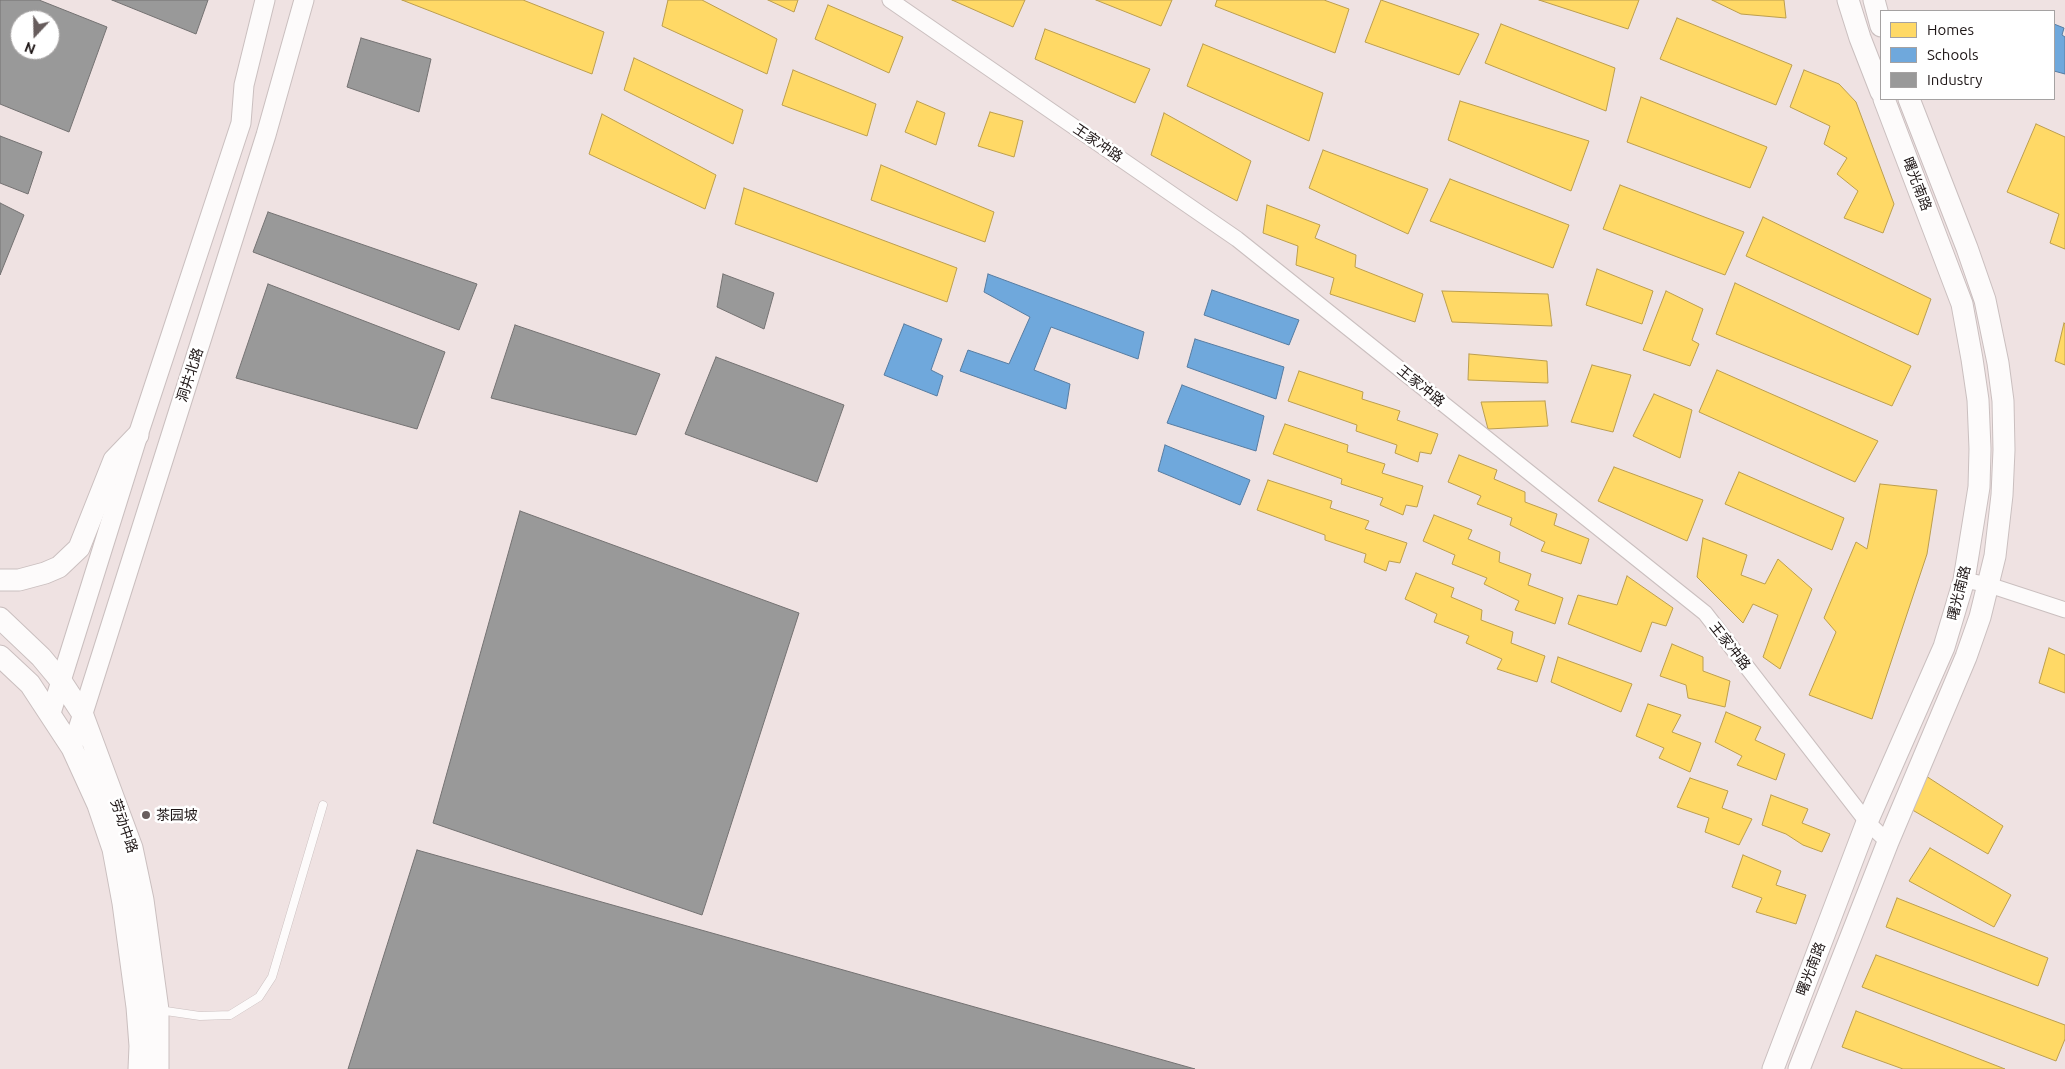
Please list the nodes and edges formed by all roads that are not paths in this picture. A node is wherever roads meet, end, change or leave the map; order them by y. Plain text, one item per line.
1 (265, 0) edge
2 (304, 0) edge
3 (890, 0) edge
4 (1848, 0) edge
5 (1874, 0) edge
6 (1880, 22) edge
7 (1880, 89) edge
8 (1884, 100) edge
9 (1909, 100) edge
10 (138, 435) junction
11 (0, 580) edge
12 (1964, 580) junction
13 (1989, 585) junction
14 (2065, 610) edge
15 (0, 618) edge
16 (0, 656) edge
17 (61, 681) junction
18 (51, 713) junction
19 (82, 714) junction
20 (72, 748) junction
21 (323, 806) dead end
22 (1867, 822) junction
23 (1888, 842) junction
24 (148, 1009) junction
25 (139, 1069) edge
26 (158, 1069) edge
27 (1773, 1069) edge
28 (1799, 1069) edge

1 - 10 street
2 - 19 street, 洞井北路
3 - 22 street, 王家冲路
4 - 7 main road
5 - 6 main road
8 - 12 main road, 曙光南路
9 - 13 main road, 曙光南路
10 - 11 main road
10 - 17 street
12 - 13 street
12 - 22 main road, 曙光南路
13 - 14 street
13 - 23 main road, 曙光南路
15 - 17 main road, 劳动中路
16 - 18 main road, 劳动中路
17 - 18 street
17 - 19 main road, 劳动中路
18 - 20 main road, 劳动中路
19 - 20 street, 洞井北路
19 - 24 main road, 劳动中路
20 - 24 main road, 劳动中路
21 - 24 lane
22 - 23 street, 王家冲路
22 - 27 main road, 曙光南路
23 - 28 main road, 曙光南路
24 - 25 main road, 劳动中路
24 - 26 main road, 劳动中路

